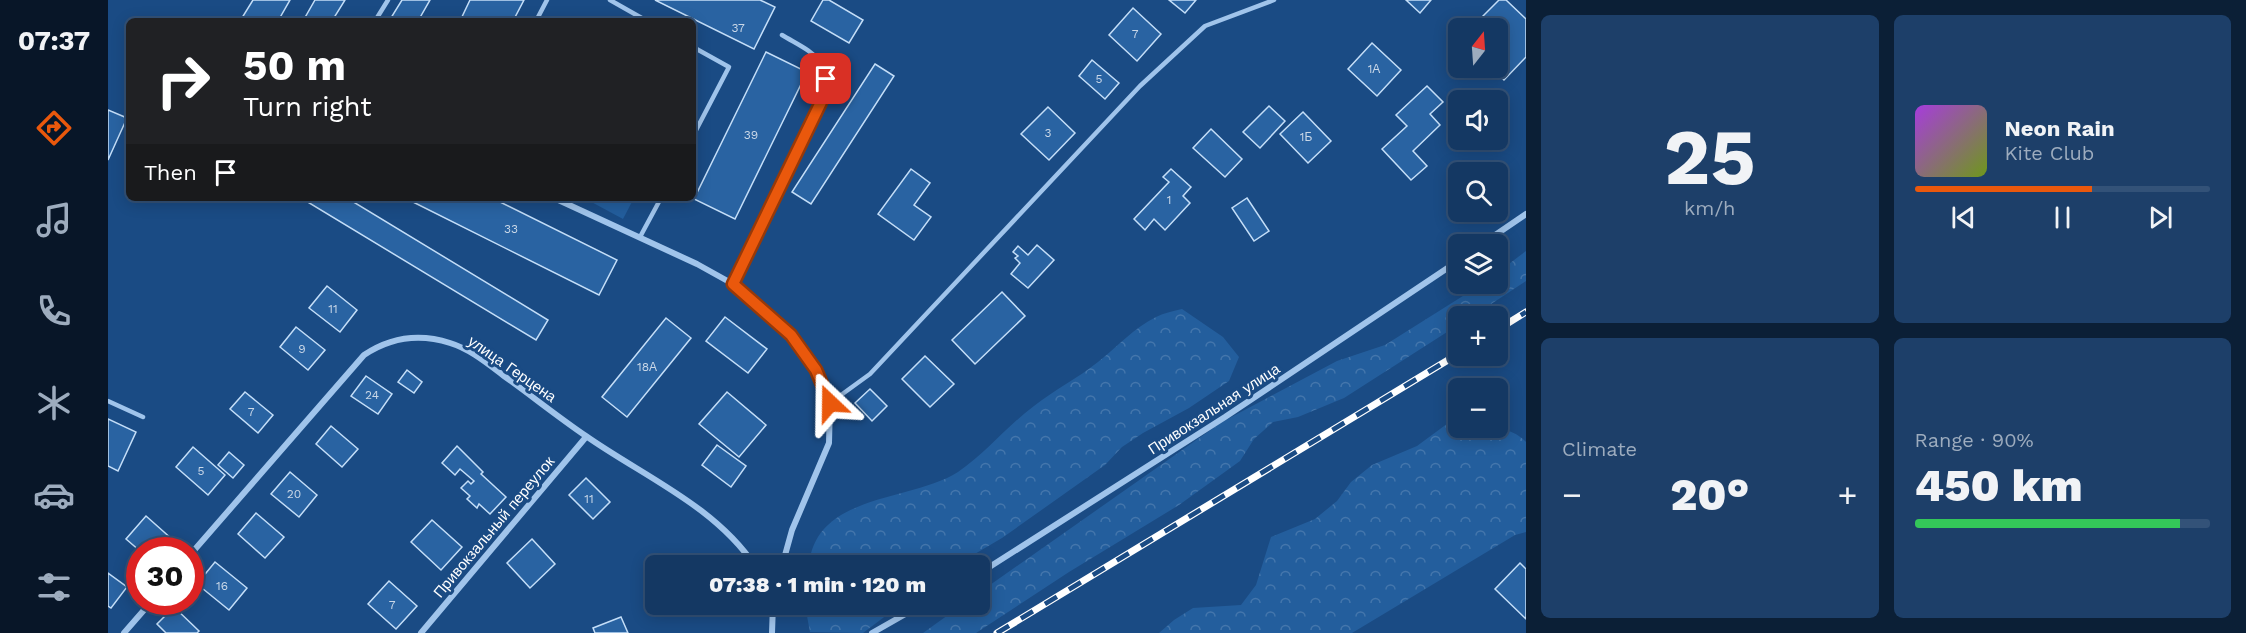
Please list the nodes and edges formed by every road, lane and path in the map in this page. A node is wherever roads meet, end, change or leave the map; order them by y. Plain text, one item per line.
1 (388, 0) edge
2 (547, 0) edge
3 (609, 0) edge
4 (1274, 0) edge
5 (377, 18) edge
6 (538, 18) edge
7 (642, 18) edge
8 (782, 35) dead end
9 (696, 49) edge
10 (696, 130) edge
11 (561, 201) edge
12 (659, 201) edge
13 (1526, 214) edge
14 (1497, 234) edge
15 (640, 237) junction
16 (1448, 268) edge
17 (733, 284) junction
18 (108, 401) edge
19 (830, 403) junction
20 (143, 417) dead end
21 (586, 437) junction
22 (204, 539) edge
23 (748, 555) edge
24 (785, 555) edge
25 (990, 567) edge
26 (140, 615) edge
27 (773, 615) edge
28 (904, 615) edge
29 (124, 633) edge
30 (421, 633) edge
31 (772, 633) edge
32 (872, 633) edge

1 - 5 lane
2 - 6 lane
3 - 7 lane
4 - 19 lane
8 - 17 lane
9 - 10 lane
11 - 15 street
12 - 15 lane
13 - 14 street
15 - 17 street
16 - 25 street, Привокзальная улица
17 - 19 street
18 - 20 lane
19 - 24 street
21 - 22 street, улица Герцена
21 - 23 street, улица Герцена
21 - 30 street, Привокзальный переулок
26 - 29 street
27 - 31 street
28 - 32 street

